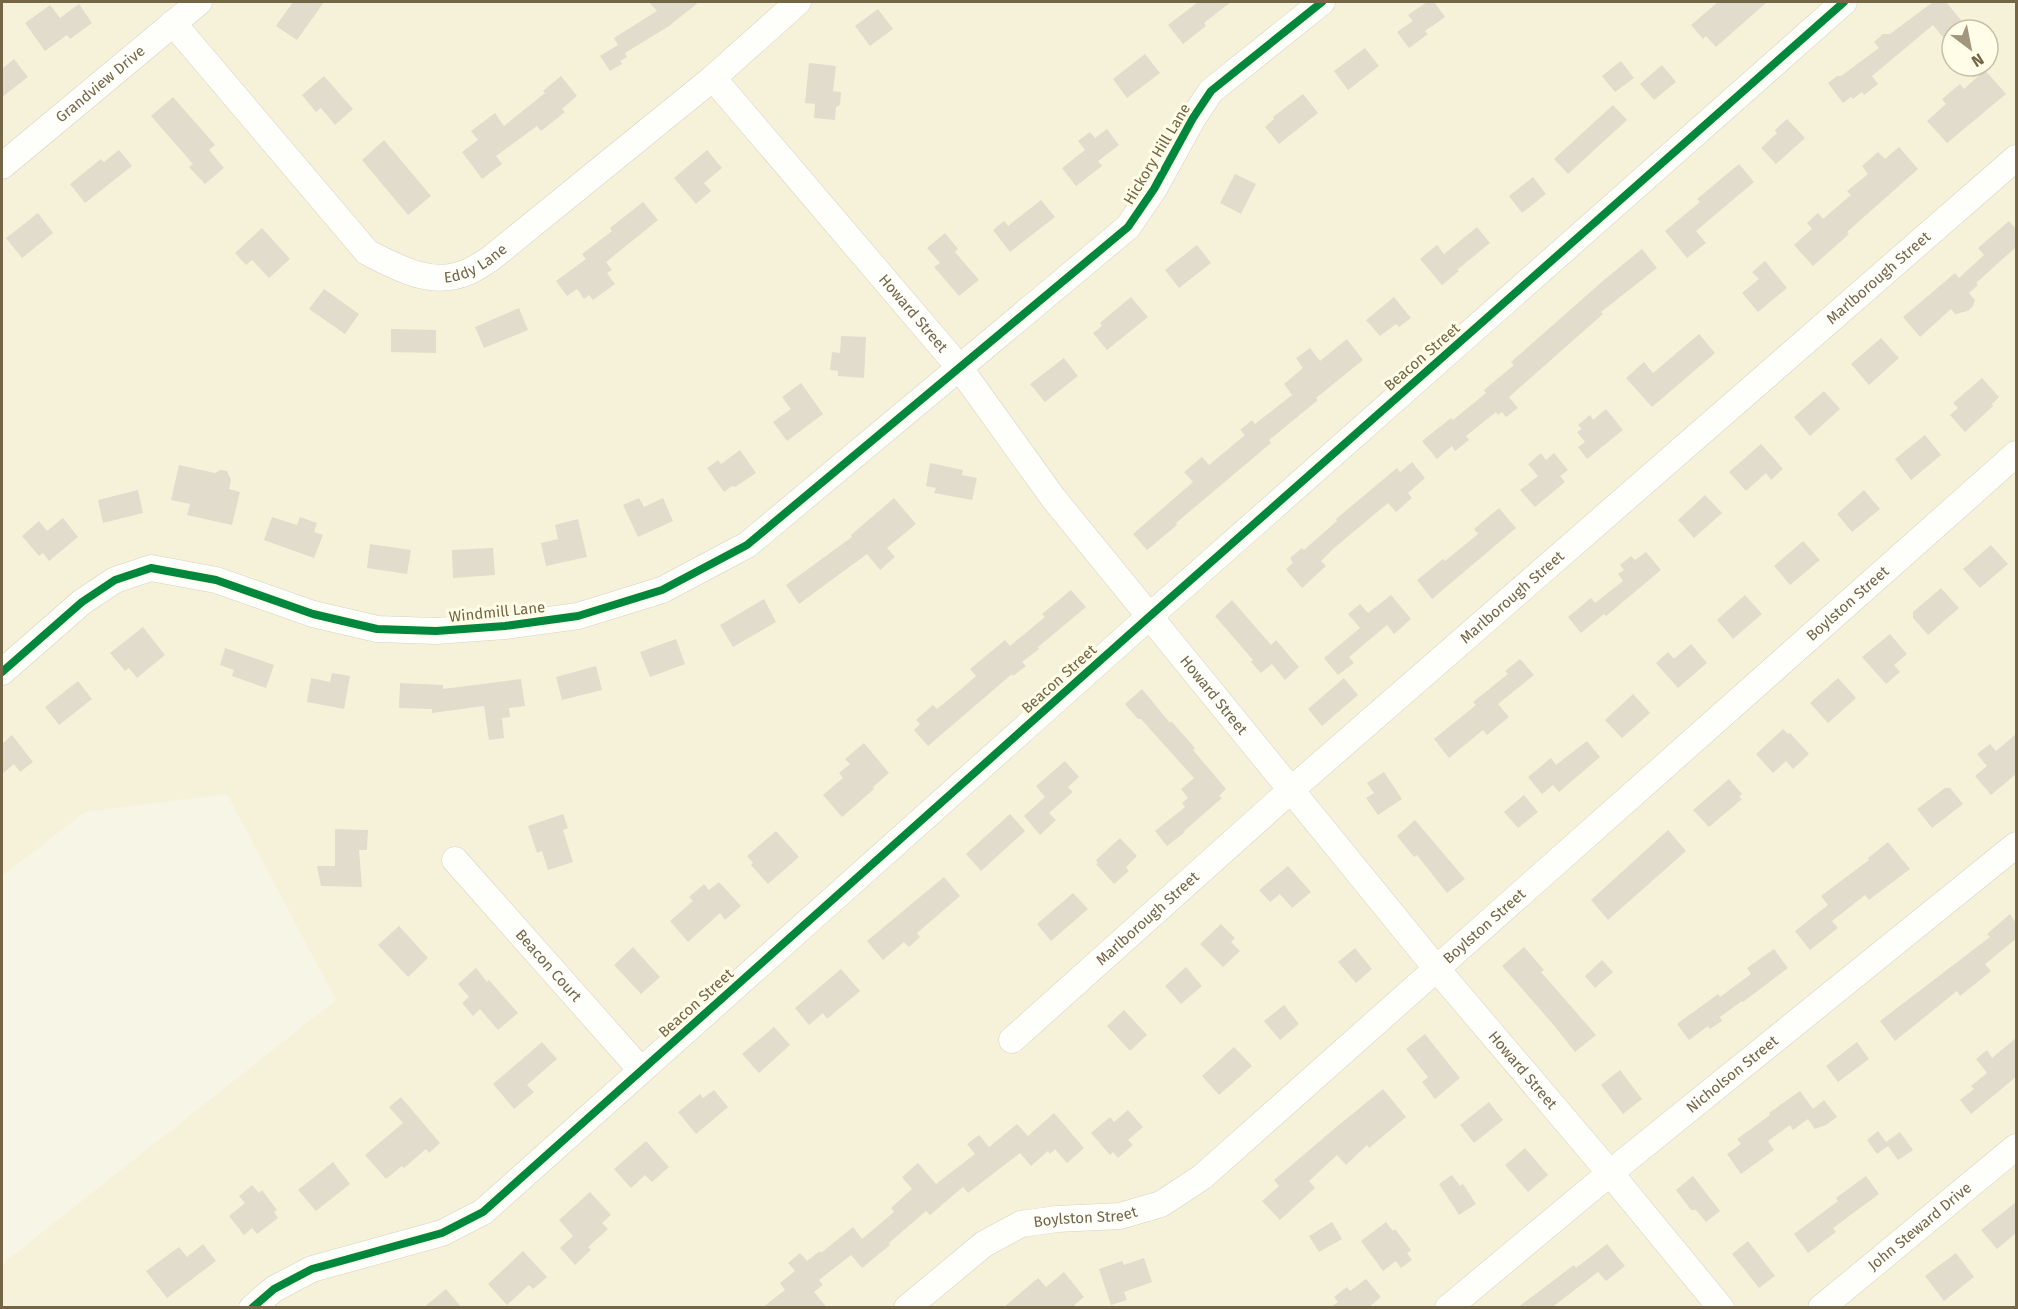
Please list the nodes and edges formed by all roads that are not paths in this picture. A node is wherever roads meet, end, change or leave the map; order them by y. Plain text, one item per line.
1 (199, 2) edge
2 (798, 2) edge
3 (1322, 2) edge
4 (1844, 2) edge
5 (173, 23) junction
6 (712, 78) junction
7 (2016, 158) edge
8 (2, 166) edge
9 (959, 367) junction
10 (2016, 454) edge
11 (1150, 616) junction
12 (2, 672) edge
13 (1291, 790) junction
14 (2016, 845) edge
15 (455, 860) dead end
16 (1436, 968) junction
17 (1012, 1040) dead end
18 (641, 1070) junction
19 (2016, 1147) edge
20 (1610, 1173) junction
21 (252, 1308) edge
22 (907, 1308) edge
23 (1449, 1308) edge
24 (1721, 1308) edge
25 (1821, 1308) edge

1 - 5 street, Grandview Drive
2 - 6 street, Eddy Lane
3 - 9 street, Hickory Hill Lane
4 - 11 street, Beacon Street
5 - 6 street, Eddy Lane
5 - 8 street, Grandview Drive
6 - 9 street, Howard Street
7 - 13 street, Marlborough Street
9 - 11 street, Howard Street
9 - 12 street, Windmill Lane
10 - 16 street, Boylston Street
11 - 13 street, Howard Street
11 - 18 street, Beacon Street
13 - 16 street, Howard Street
13 - 17 street, Marlborough Street
14 - 20 street, Nicholson Street
15 - 18 street, Beacon Court
16 - 20 street, Howard Street
16 - 22 street, Boylston Street
18 - 21 street, Beacon Street
19 - 25 street, John Steward Drive
20 - 23 street, Nicholson Street
20 - 24 street, Howard Street

